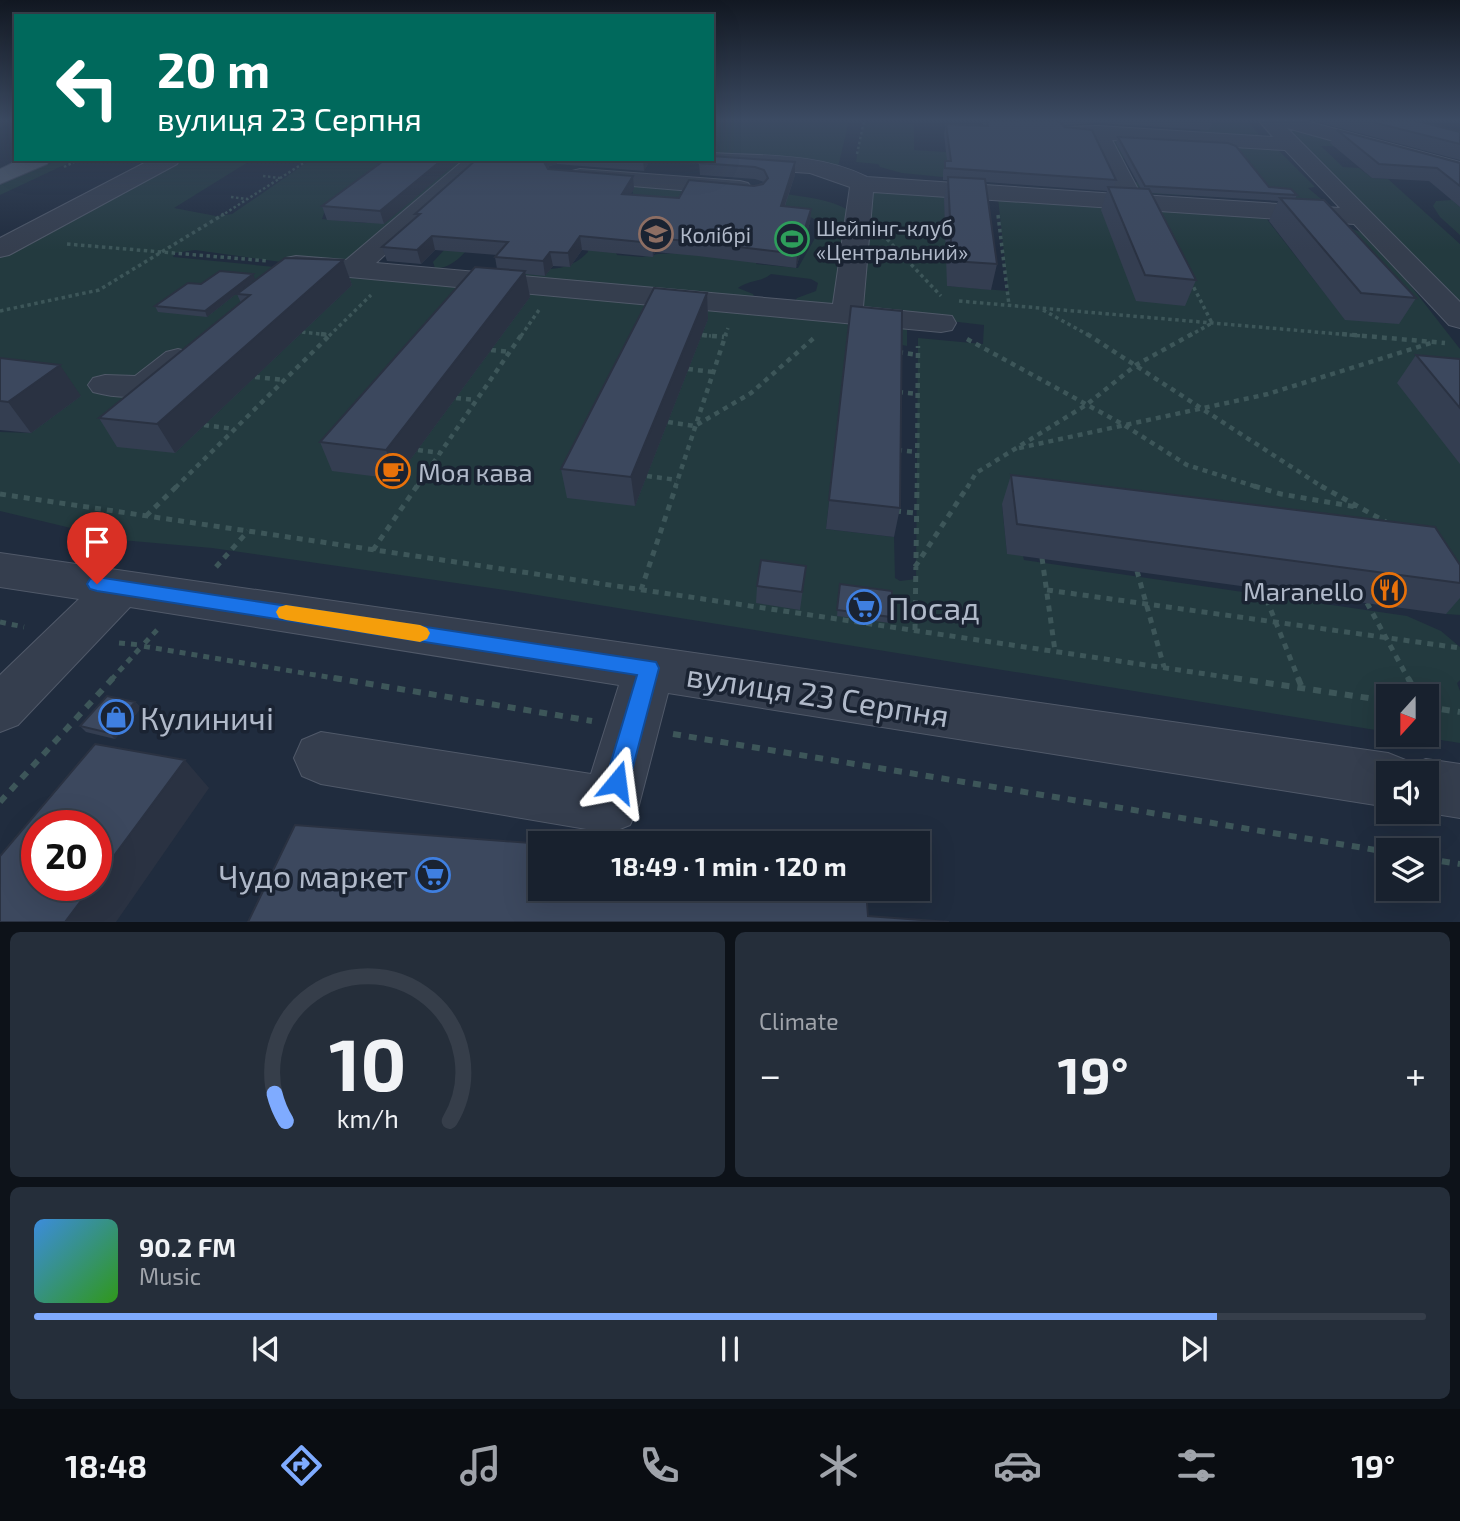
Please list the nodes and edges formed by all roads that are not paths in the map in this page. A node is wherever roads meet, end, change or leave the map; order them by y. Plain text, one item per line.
1 (28, 164) edge
2 (160, 164) edge
3 (472, 164) edge
4 (680, 164) edge
5 (771, 164) edge
6 (1114, 164) edge
7 (1315, 164) edge
8 (1437, 164) edge
9 (1460, 169) edge
10 (558, 174) edge
11 (0, 177) edge
12 (667, 183) junction
13 (859, 186) junction
14 (764, 190) edge
15 (833, 196) dead end
16 (1133, 202) junction
17 (1361, 217) junction
18 (9, 244) edge
19 (354, 268) junction
20 (286, 272) edge
21 (937, 311) road end
22 (847, 314) junction
23 (1460, 319) edge
24 (204, 338) edge
25 (105, 385) dead end
26 (0, 570) edge
27 (121, 587) junction
28 (649, 668) junction
29 (0, 709) edge
30 (321, 758) dead end
31 (1376, 778) edge
32 (1439, 788) edge
33 (1460, 791) edge

1 - 11 main road
2 - 18 street
3 - 19 street
4 - 12 street
5 - 13 street
6 - 16 street
7 - 17 street
8 - 9 street
10 - 12 street
12 - 14 street
13 - 15 street
13 - 16 street
13 - 22 street
16 - 17 street
17 - 23 street
19 - 20 street
19 - 22 street
21 - 22 street
24 - 25 street
26 - 27 street, вулиця 23 Серпня
27 - 28 street, вулиця 23 Серпня
27 - 29 street
28 - 30 street
28 - 31 street, вулиця 23 Серпня
32 - 33 street

